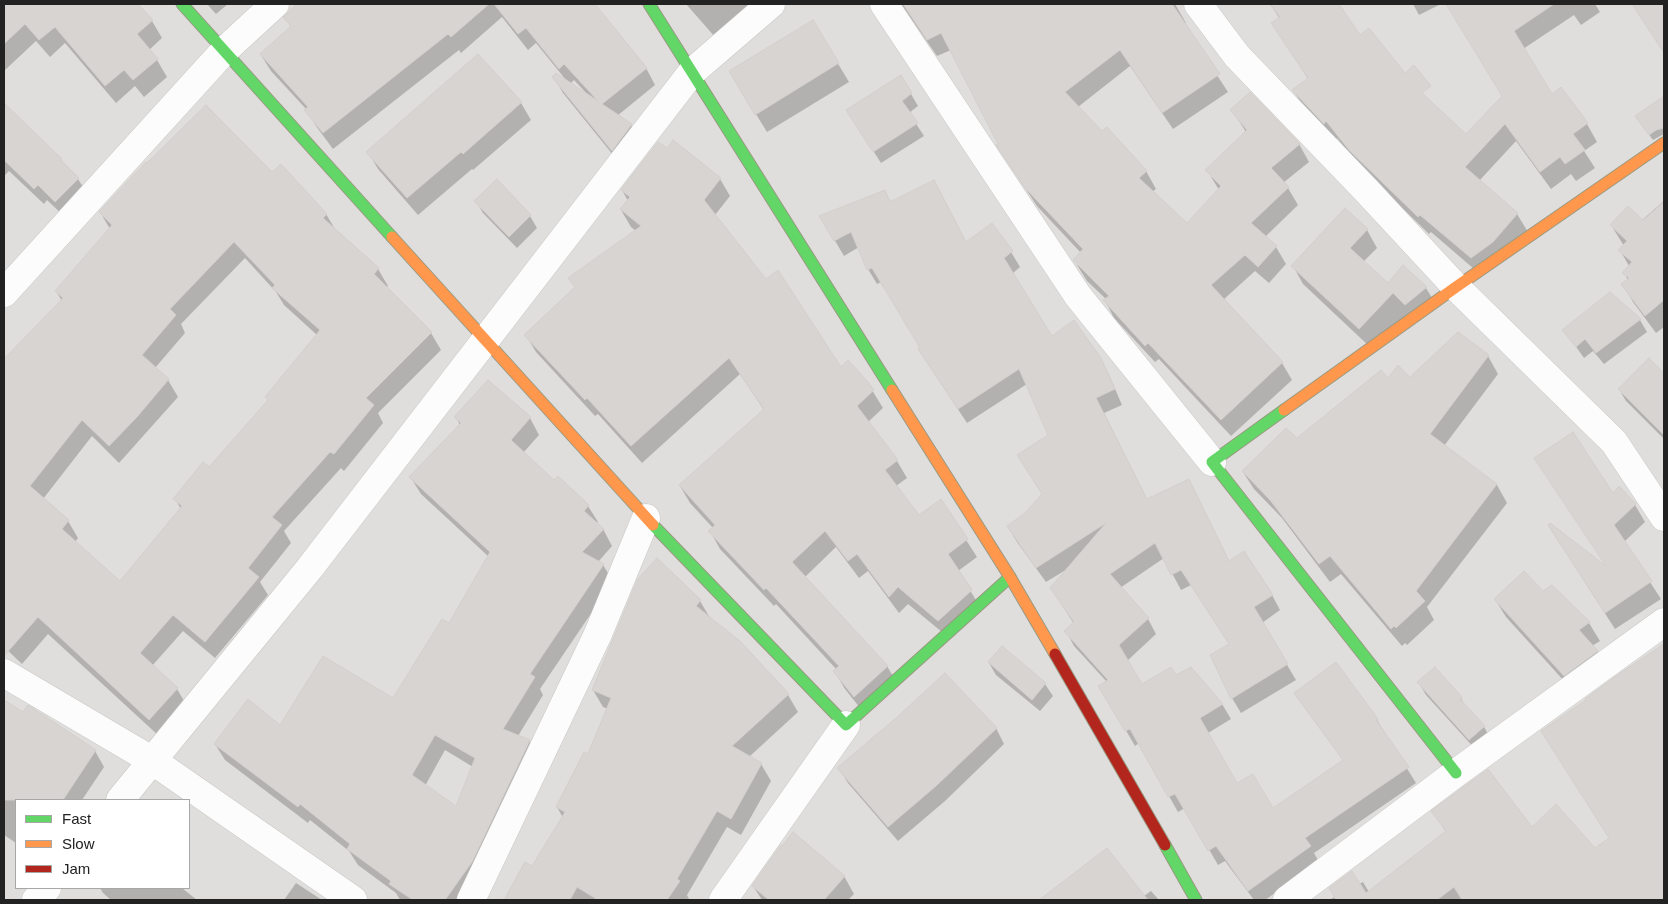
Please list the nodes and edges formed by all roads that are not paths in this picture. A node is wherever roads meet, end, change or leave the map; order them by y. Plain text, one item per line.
1 (182, 4) edge
2 (275, 4) edge
3 (649, 4) edge
4 (771, 4) edge
5 (884, 4) edge
6 (1198, 4) edge
7 (225, 50) junction
8 (692, 72) junction
9 (1664, 143) edge
10 (1456, 287) junction
11 (4, 293) edge
12 (485, 339) junction
13 (1212, 462) junction
14 (1664, 517) edge
15 (646, 518) junction
16 (1010, 577) junction
17 (1664, 622) edge
18 (4, 672) edge
19 (846, 725) junction
20 (153, 761) junction
21 (1456, 773) junction
22 (121, 799) edge
23 (46, 889) edge
24 (36, 900) edge
25 (353, 900) edge
26 (471, 900) edge
27 (723, 900) edge
28 (1196, 900) edge
29 (1287, 900) edge

1 - 7 street
2 - 7 street
3 - 8 street
4 - 8 street
5 - 13 street
6 - 10 street
7 - 11 street
7 - 12 street
8 - 12 street
8 - 16 street
9 - 10 street
10 - 13 street
10 - 14 street
12 - 15 street
12 - 20 street
13 - 21 street
15 - 19 street
15 - 26 street
16 - 19 street
16 - 28 street
17 - 21 street
18 - 20 street
19 - 27 street
20 - 22 street
20 - 25 street
21 - 29 street
23 - 24 street

